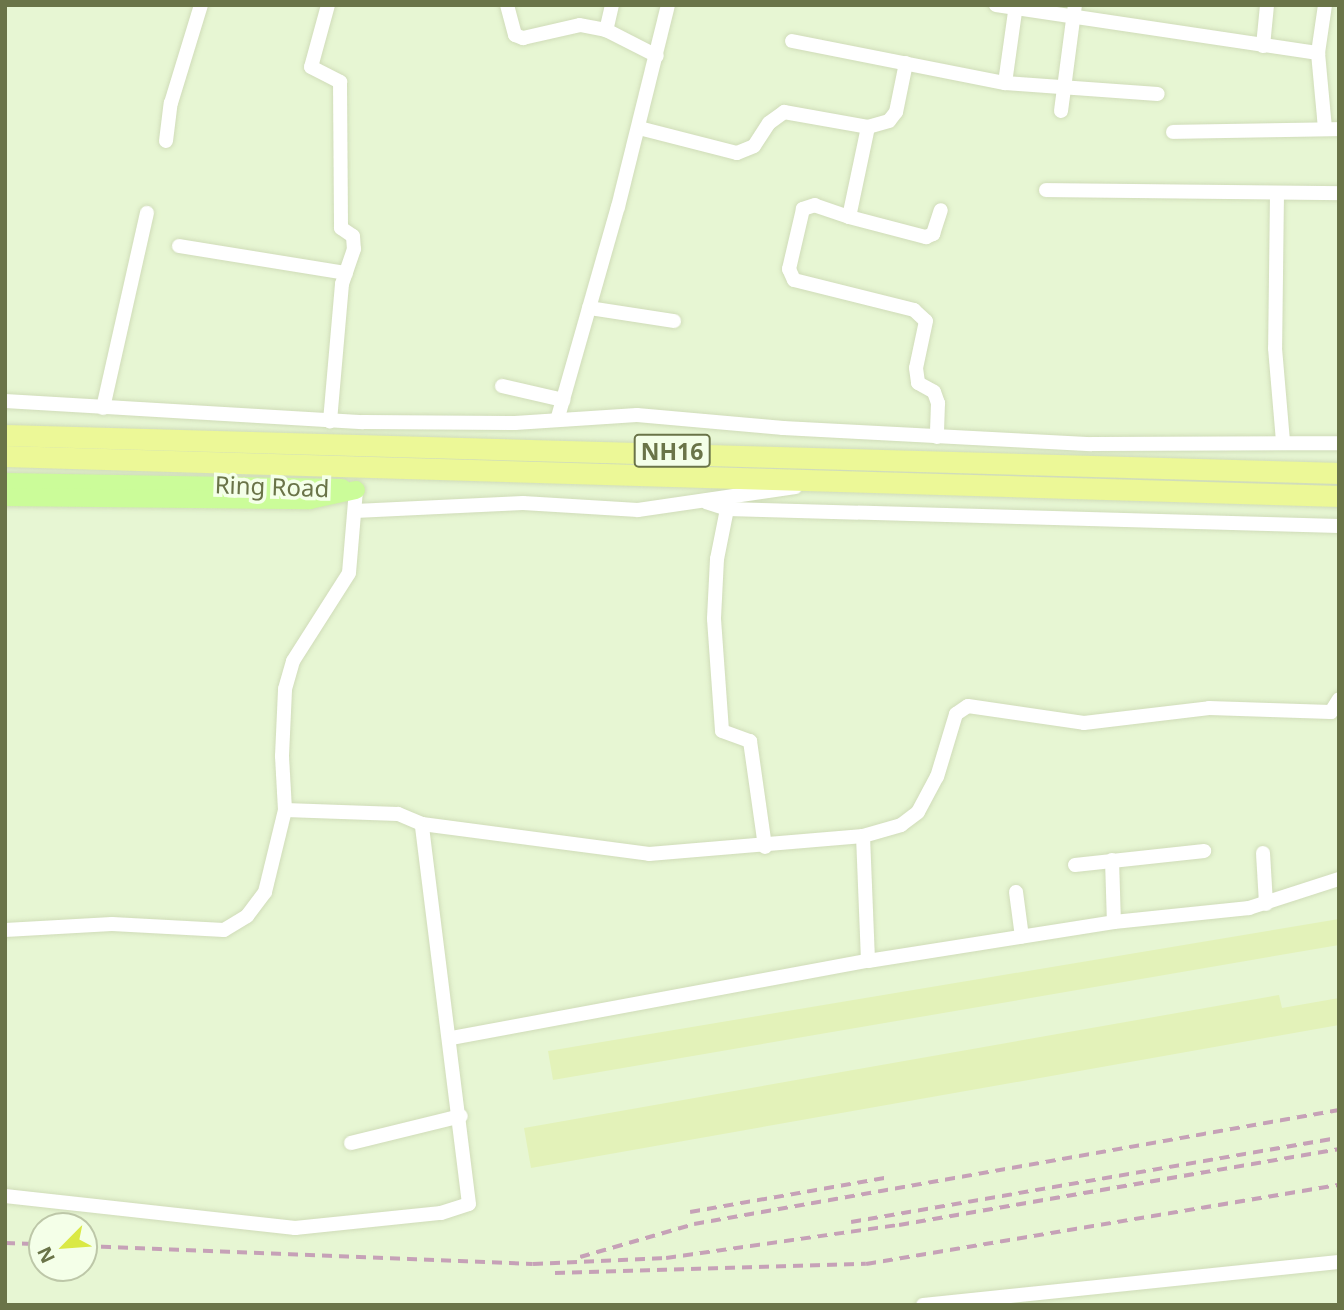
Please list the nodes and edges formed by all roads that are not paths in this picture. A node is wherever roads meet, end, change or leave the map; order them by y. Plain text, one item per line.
1 (201, 5) edge
2 (328, 5) edge
3 (507, 5) edge
4 (612, 5) edge
5 (668, 5) edge
6 (996, 5) edge
7 (1267, 5) edge
8 (1325, 5) edge
9 (1016, 7) edge
10 (1074, 11) edge
11 (606, 30) junction
12 (792, 41) dead end
13 (1263, 46) junction
14 (1318, 53) junction
15 (657, 56) junction
16 (906, 63) junction
17 (1005, 83) junction
18 (1064, 87) junction
19 (1158, 94) dead end
20 (1061, 111) dead end
21 (868, 127) junction
22 (639, 128) junction
23 (1332, 129) edge
24 (1173, 132) dead end
25 (166, 142) dead end
26 (1046, 190) dead end
27 (1278, 192) junction
28 (1339, 193) edge
29 (941, 210) dead end
30 (147, 213) dead end
31 (849, 217) junction
32 (179, 246) dead end
33 (346, 273) junction
34 (589, 308) junction
35 (674, 321) dead end
36 (502, 386) dead end
37 (563, 400) junction
38 (5, 401) edge
39 (103, 408) junction
40 (558, 417) junction
41 (330, 421) junction
42 (5, 435) edge
43 (937, 438) junction
44 (1283, 442) junction
45 (1339, 443) edge
46 (5, 456) edge
47 (361, 463) junction
48 (1339, 473) edge
49 (5, 482) edge
50 (817, 483) junction
51 (356, 489) junction
52 (1339, 496) edge
53 (5, 497) edge
54 (706, 502) junction
55 (727, 509) junction
56 (355, 511) junction
57 (1339, 526) edge
58 (1339, 699) edge
59 (285, 810) junction
60 (422, 824) junction
61 (863, 836) junction
62 (765, 847) junction
63 (1204, 851) dead end
64 (1263, 853) dead end
65 (1112, 860) junction
66 (1075, 866) dead end
67 (1339, 879) edge
68 (1016, 892) dead end
69 (1266, 904) junction
70 (1114, 922) junction
71 (5, 930) edge
72 (1022, 937) junction
73 (868, 961) junction
74 (451, 1038) junction
75 (461, 1116) junction
76 (351, 1143) dead end
77 (5, 1196) edge
78 (1339, 1262) edge
79 (923, 1305) edge

1 - 25 street
2 - 33 street
3 - 11 street
4 - 11 street
5 - 15 street
6 - 9 street
7 - 13 street
8 - 14 street
9 - 10 street
9 - 17 street
10 - 13 street
10 - 18 street
11 - 15 street
12 - 16 street
13 - 14 street
14 - 23 street
15 - 22 street
16 - 17 street
16 - 21 street
17 - 18 street
18 - 19 street
18 - 20 street
21 - 22 street
21 - 31 street
22 - 34 street
23 - 24 street
26 - 27 street
27 - 28 street
27 - 44 street
29 - 31 street
30 - 39 street
31 - 43 street
32 - 33 street
33 - 41 street
34 - 35 street
34 - 37 street
36 - 37 street
37 - 40 street
38 - 39 street
39 - 41 street
40 - 41 street
40 - 43 street
42 - 48 highway, NH16
43 - 44 street
44 - 45 street
46 - 47 highway, NH16
47 - 50 highway, NH16
47 - 51 main road
49 - 51 main road, Ring Road
50 - 52 highway, NH16
50 - 54 street
51 - 53 main road, Ring Road
51 - 56 street
54 - 55 street
54 - 56 street
55 - 57 street
55 - 62 street
56 - 59 street
58 - 61 street
59 - 60 street
59 - 71 street
60 - 62 street
60 - 74 street
61 - 62 street
61 - 73 street
63 - 65 street
64 - 69 street
65 - 66 street
65 - 70 street
67 - 69 street
68 - 72 street
69 - 70 street
70 - 72 street
72 - 73 street
73 - 74 street
74 - 75 street
75 - 76 street
75 - 77 street
78 - 79 street

